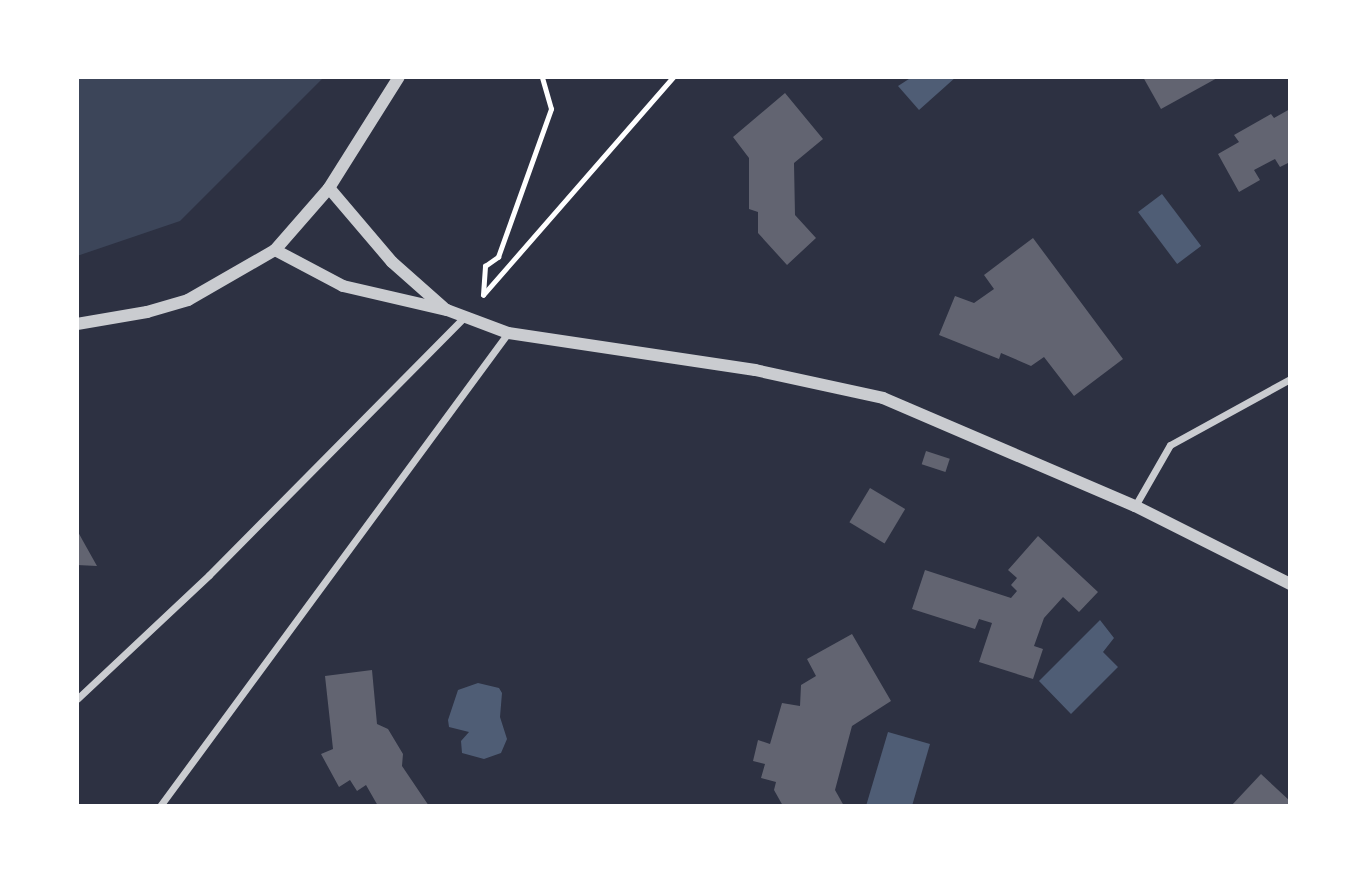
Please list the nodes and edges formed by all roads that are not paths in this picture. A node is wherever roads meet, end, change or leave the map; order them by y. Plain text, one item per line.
1 (399, 77) edge
2 (329, 188) junction
3 (275, 250) junction
4 (447, 310) junction
5 (465, 316) junction
6 (77, 324) edge
7 (508, 333) junction
8 (1290, 379) edge
9 (1135, 506) junction
10 (1290, 584) edge
11 (77, 699) edge
12 (160, 806) edge

1 - 2 street
2 - 3 street
2 - 4 street
3 - 4 street
3 - 6 street
4 - 5 street
5 - 7 street
5 - 11 street
7 - 9 street
7 - 12 street
8 - 9 street
9 - 10 street

